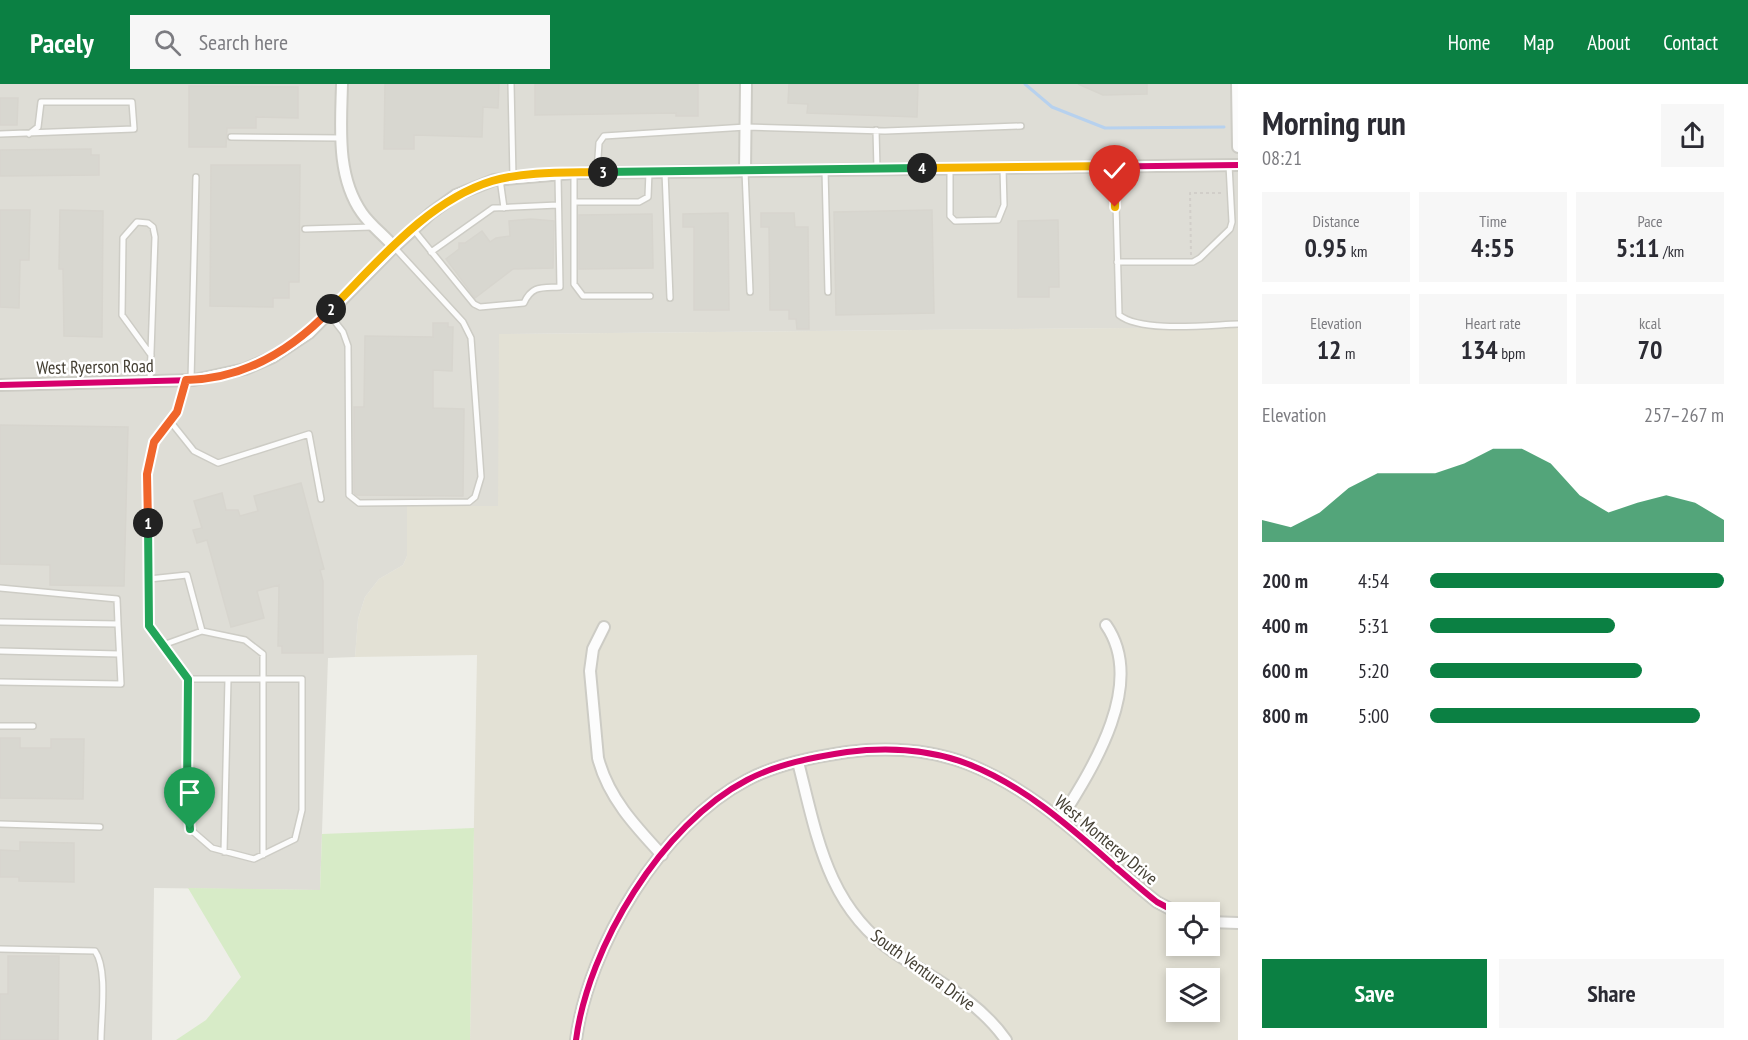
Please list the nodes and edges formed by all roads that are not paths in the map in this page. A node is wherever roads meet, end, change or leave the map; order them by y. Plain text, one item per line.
1 (342, 84) edge
2 (511, 84) edge
3 (746, 84) edge
4 (1237, 84) edge
5 (1021, 126) dead end
6 (746, 127) junction
7 (876, 130) junction
8 (0, 134) edge
9 (29, 134) junction
10 (231, 137) dead end
11 (341, 138) junction
12 (1238, 147) edge
13 (1234, 165) edge
14 (1115, 166) junction
15 (1003, 167) junction
16 (950, 168) junction
17 (877, 169) junction
18 (825, 170) junction
19 (745, 171) junction
20 (597, 172) junction
21 (649, 172) junction
22 (665, 172) junction
23 (574, 173) junction
24 (558, 174) junction
25 (196, 177) dead end
26 (513, 177) junction
27 (500, 179) junction
28 (574, 202) junction
29 (558, 205) junction
30 (504, 208) junction
31 (373, 226) junction
32 (305, 229) dead end
33 (413, 229) junction
34 (394, 248) junction
35 (432, 252) junction
36 (1117, 262) junction
37 (750, 292) dead end
38 (828, 292) dead end
39 (650, 296) dead end
40 (670, 298) dead end
41 (328, 313) junction
42 (1238, 324) edge
43 (151, 355) junction
44 (188, 380) junction
45 (150, 381) junction
46 (0, 385) edge
47 (170, 421) junction
48 (321, 499) dead end
49 (148, 579) junction
50 (0, 588) edge
51 (0, 622) edge
52 (118, 624) junction
53 (1106, 625) dead end
54 (604, 627) dead end
55 (202, 631) junction
56 (163, 645) junction
57 (0, 651) edge
58 (119, 654) junction
59 (188, 679) junction
60 (228, 679) junction
61 (265, 679) junction
62 (0, 682) edge
63 (0, 726) edge
64 (33, 726) dead end
65 (798, 762) junction
66 (1060, 820) junction
67 (0, 824) edge
68 (100, 827) dead end
69 (224, 852) junction
70 (263, 855) junction
71 (662, 855) junction
72 (1166, 906) edge
73 (1220, 922) edge
74 (1238, 923) edge
75 (0, 949) edge
76 (101, 1040) edge
77 (576, 1040) edge
78 (1006, 1040) edge

1 - 11 street
2 - 26 lane
3 - 6 street
4 - 12 street
5 - 7 lane
6 - 7 lane
6 - 19 street
6 - 20 lane
7 - 17 lane
8 - 9 lane
9 - 9 lane
10 - 11 lane
11 - 31 street
13 - 14 street, West Ryerson Road
13 - 36 lane
14 - 15 street, West Ryerson Road
14 - 36 lane
15 - 16 street, West Ryerson Road
15 - 16 lane
16 - 17 street, West Ryerson Road
17 - 18 street, West Ryerson Road
18 - 19 street, West Ryerson Road
18 - 38 lane
19 - 22 street, West Ryerson Road
19 - 37 lane
20 - 21 street, West Ryerson Road
20 - 23 street, West Ryerson Road
21 - 22 street, West Ryerson Road
21 - 28 lane
22 - 40 lane
23 - 24 street, West Ryerson Road
23 - 28 lane
24 - 26 street, West Ryerson Road
24 - 29 lane
25 - 44 lane
26 - 27 street, West Ryerson Road
27 - 30 lane
27 - 33 street, West Ryerson Road
28 - 39 lane
29 - 30 lane
29 - 35 lane
30 - 35 lane
31 - 32 lane
31 - 34 street
33 - 34 street, West Ryerson Road
33 - 35 lane
34 - 41 street, West Ryerson Road
34 - 41 lane
36 - 42 lane
41 - 44 street, West Ryerson Road
43 - 43 lane
43 - 45 lane
44 - 45 street, West Ryerson Road
44 - 47 lane
45 - 46 street, West Ryerson Road
47 - 48 lane
47 - 49 lane
49 - 55 lane
49 - 56 lane
50 - 52 lane
51 - 52 lane
52 - 58 lane
53 - 66 street
54 - 71 street
55 - 56 lane
55 - 61 lane
56 - 59 lane
57 - 58 lane
58 - 62 lane
59 - 60 lane
59 - 69 lane
60 - 61 lane
60 - 69 lane
61 - 70 lane
61 - 70 lane
63 - 64 lane
65 - 66 street, West Monterey Drive
65 - 71 street, West Monterey Drive
65 - 78 street, South Ventura Drive
66 - 72 street, West Monterey Drive
67 - 68 lane
69 - 70 lane
71 - 77 street, West Monterey Drive
73 - 74 street
75 - 76 lane

